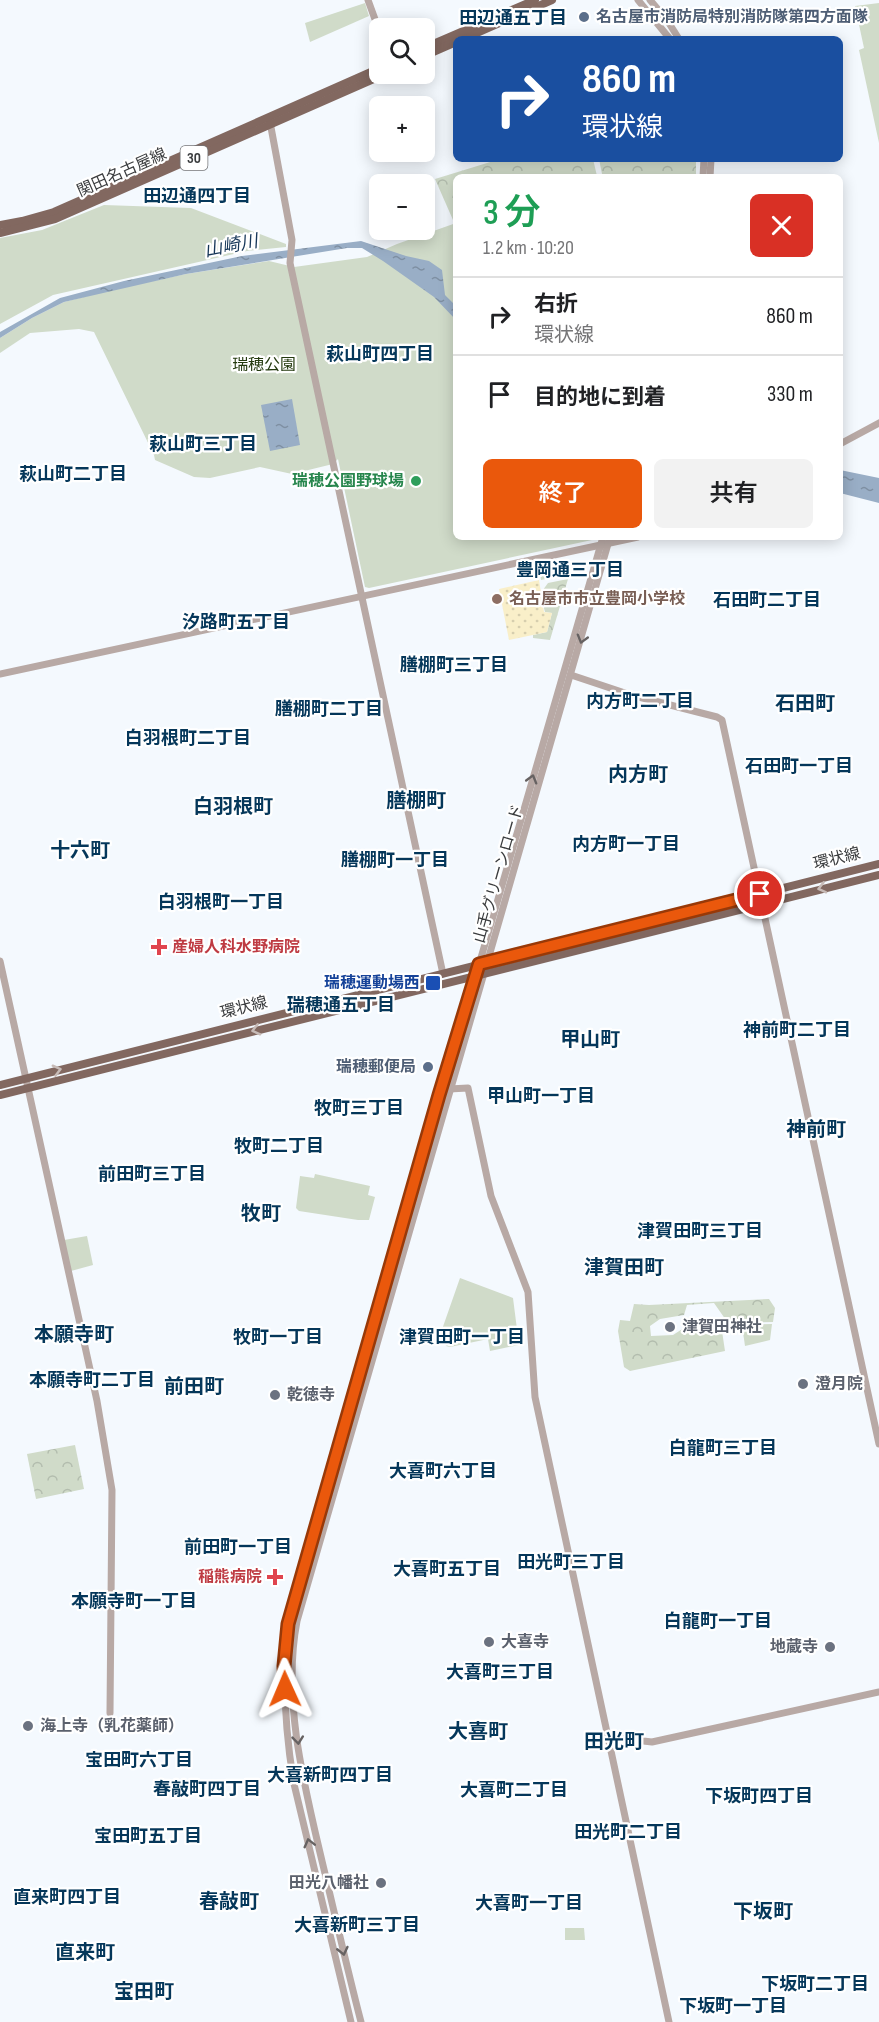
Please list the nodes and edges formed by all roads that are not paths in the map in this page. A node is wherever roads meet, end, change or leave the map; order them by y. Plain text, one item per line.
1 (368, 0) edge
2 (535, 0) edge
3 (552, 0) edge
4 (638, 0) edge
5 (650, 0) edge
6 (375, 18) edge
7 (471, 36) edge
8 (668, 36) edge
9 (677, 36) edge
10 (435, 43) edge
11 (453, 43) edge
12 (435, 51) edge
13 (369, 73) edge
14 (369, 80) edge
15 (270, 120) junction
16 (0, 225) edge
17 (0, 233) edge
18 (879, 423) edge
19 (843, 442) edge
20 (610, 540) edge
21 (602, 541) edge
22 (362, 596) junction
23 (0, 674) edge
24 (571, 675) junction
25 (879, 864) edge
26 (879, 875) edge
27 (761, 899) junction
28 (0, 961) edge
29 (483, 962) junction
30 (443, 974) junction
31 (480, 974) junction
32 (25, 1079) junction
33 (0, 1085) edge
34 (28, 1088) junction
35 (451, 1088) junction
36 (0, 1095) edge
37 (439, 1095) junction
38 (879, 1444) edge
39 (879, 1692) edge
40 (110, 1713) dead end
41 (608, 1737) junction
42 (351, 2022) edge
43 (360, 2022) edge
44 (669, 2022) edge

1 - 6 street
2 - 10 main road
3 - 7 main road
4 - 8 street
5 - 9 street
11 - 12 main road
13 - 15 main road, 関田名古屋線 / 30
14 - 15 main road, 関田名古屋線 / 30
15 - 16 main road, 関田名古屋線 / 30
15 - 17 main road, 関田名古屋線 / 30
15 - 22 street
18 - 19 street
20 - 21 street
20 -> 24 street, 山手グリーンロード
21 - 22 street
29 -> 21 street, 山手グリーンロード
22 - 23 street
22 - 30 street
24 - 27 street
24 - 29 street, 山手グリーンロード
25 - 27 main road, 環状線
26 -> 27 main road, 環状線
27 - 29 main road, 環状線
27 - 31 main road, 環状線
27 - 38 street
28 - 32 street
29 - 30 main road, 環状線
29 - 31 street, 山手グリーンロード
32 -> 30 main road, 環状線
31 -> 34 main road, 環状線
31 - 35 street, 山手グリーンロード
31 - 37 street, 山手グリーンロード
32 - 33 main road, 環状線
32 - 34 street
34 - 36 main road, 環状線
34 - 40 street
35 - 37 street
35 - 41 street
35 -> 43 street, 山手グリーンロード
42 -> 37 street, 山手グリーンロード
39 - 41 street
41 - 44 street

